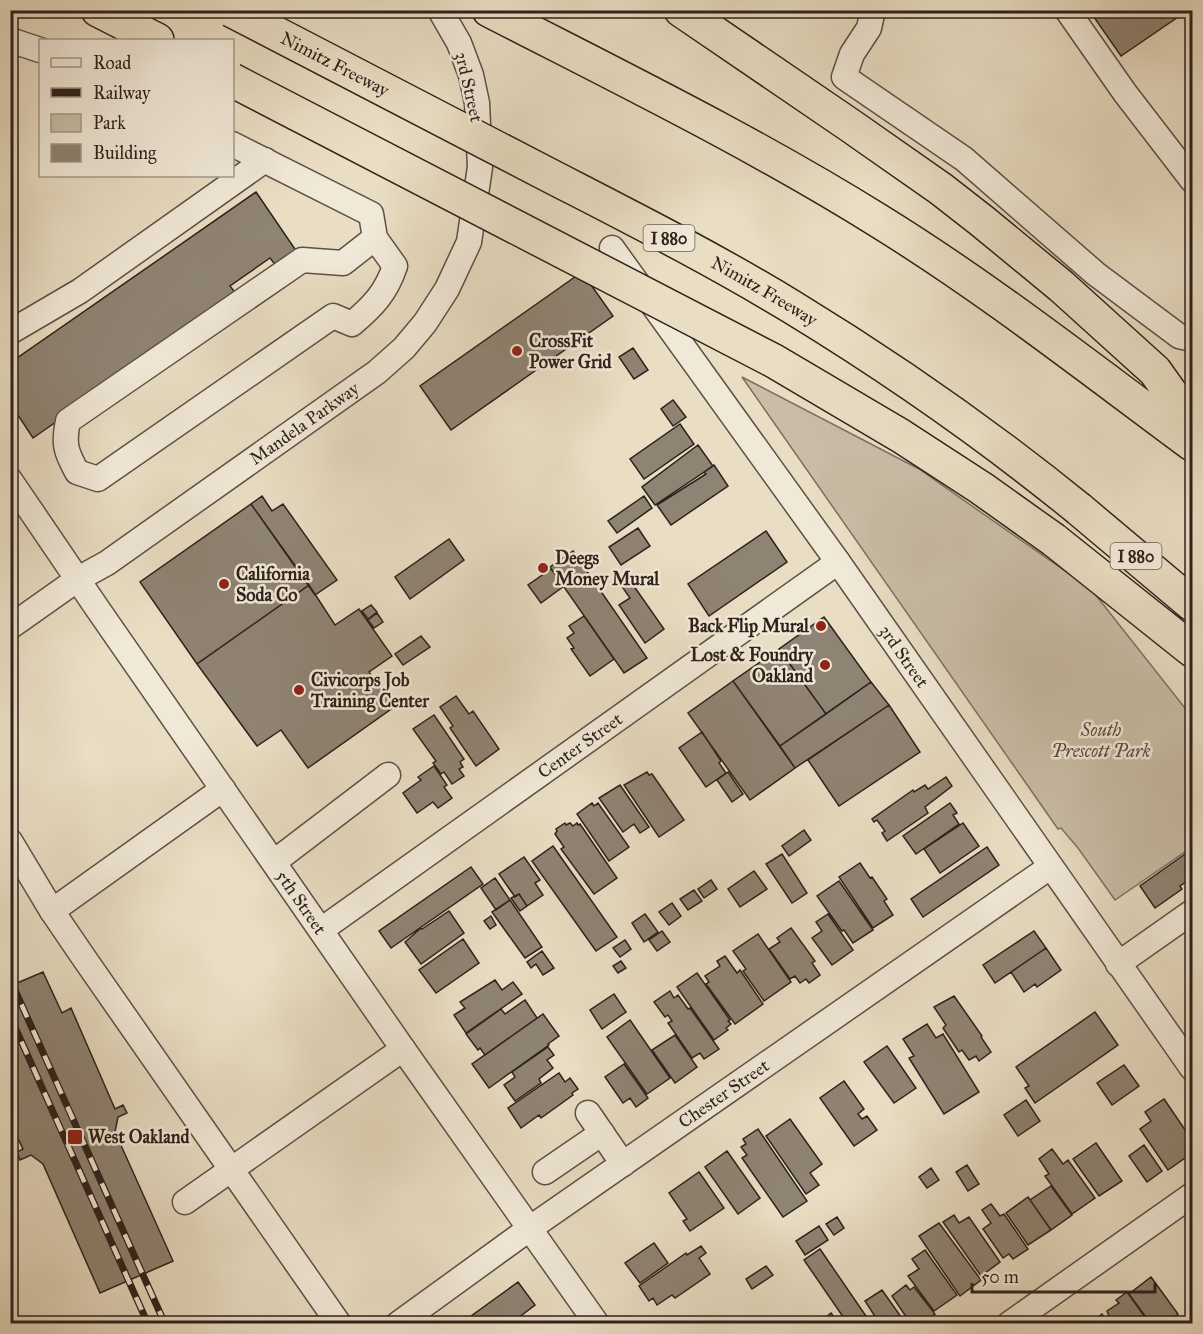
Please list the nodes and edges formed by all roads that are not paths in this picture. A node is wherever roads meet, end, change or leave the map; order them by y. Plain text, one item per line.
1 (98, 10) edge
2 (231, 10) edge
3 (440, 10) edge
4 (489, 10) edge
5 (681, 10) edge
6 (873, 10) edge
7 (1067, 10) edge
8 (155, 39) edge
9 (10, 40) edge
10 (39, 50) edge
11 (234, 81) edge
12 (479, 134) joint
13 (234, 145) edge
14 (265, 160) junction
15 (1192, 180) edge
16 (375, 238) junction
17 (612, 248) dead end
18 (10, 332) edge
19 (1192, 339) edge
20 (1192, 423) edge
21 (1192, 444) edge
22 (10, 480) edge
23 (838, 562) junction
24 (78, 579) junction
25 (1192, 604) edge
26 (10, 627) edge
27 (1192, 650) edge
28 (388, 774) dead end
29 (223, 789) junction
30 (10, 841) edge
31 (274, 862) junction
32 (1050, 867) junction
33 (52, 911) junction
34 (1192, 912) edge
35 (321, 930) junction
36 (1118, 964) junction
37 (403, 1049) junction
38 (1192, 1068) edge
39 (588, 1113) dead end
40 (602, 1133) junction
41 (623, 1164) junction
42 (231, 1169) junction
43 (545, 1172) dead end
44 (1192, 1195) edge
45 (185, 1202) dead end
46 (529, 1229) junction
47 (339, 1323) edge
48 (398, 1323) edge
49 (597, 1323) edge
50 (1009, 1323) edge

1 - 8 highway
2 - 25 highway, Nimitz Freeway / I 880, bridge
3 - 12 street, 3rd Street
4 - 21 highway
5 - 20 highway
6 - 19 street
7 - 15 street
9 - 10 street
11 - 27 highway, bridge
12 - 24 street, Mandela Parkway
13 - 14 street
14 - 16 street
14 - 18 street
16 - 16 street
17 - 23 street, 3rd Street
22 - 24 street, 5th Street
23 - 32 street, 3rd Street
23 - 35 street, Center Street
24 - 26 street, Mandela Parkway
24 - 29 street, 5th Street
28 - 31 street
29 - 31 street, 5th Street
29 - 33 street
30 - 33 street
31 - 35 street, 5th Street
32 - 36 street, 3rd Street
32 - 41 street, Chester Street
33 - 42 street
34 - 36 street
35 - 37 street, 5th Street
36 - 38 street, 3rd Street
37 - 42 street
37 - 46 street, 5th Street
39 - 40 street
40 - 41 street
40 - 43 street
41 - 46 street, Chester Street
42 - 45 street
42 - 47 street
44 - 50 street
46 - 48 street, Chester Street
46 - 49 street, 5th Street

